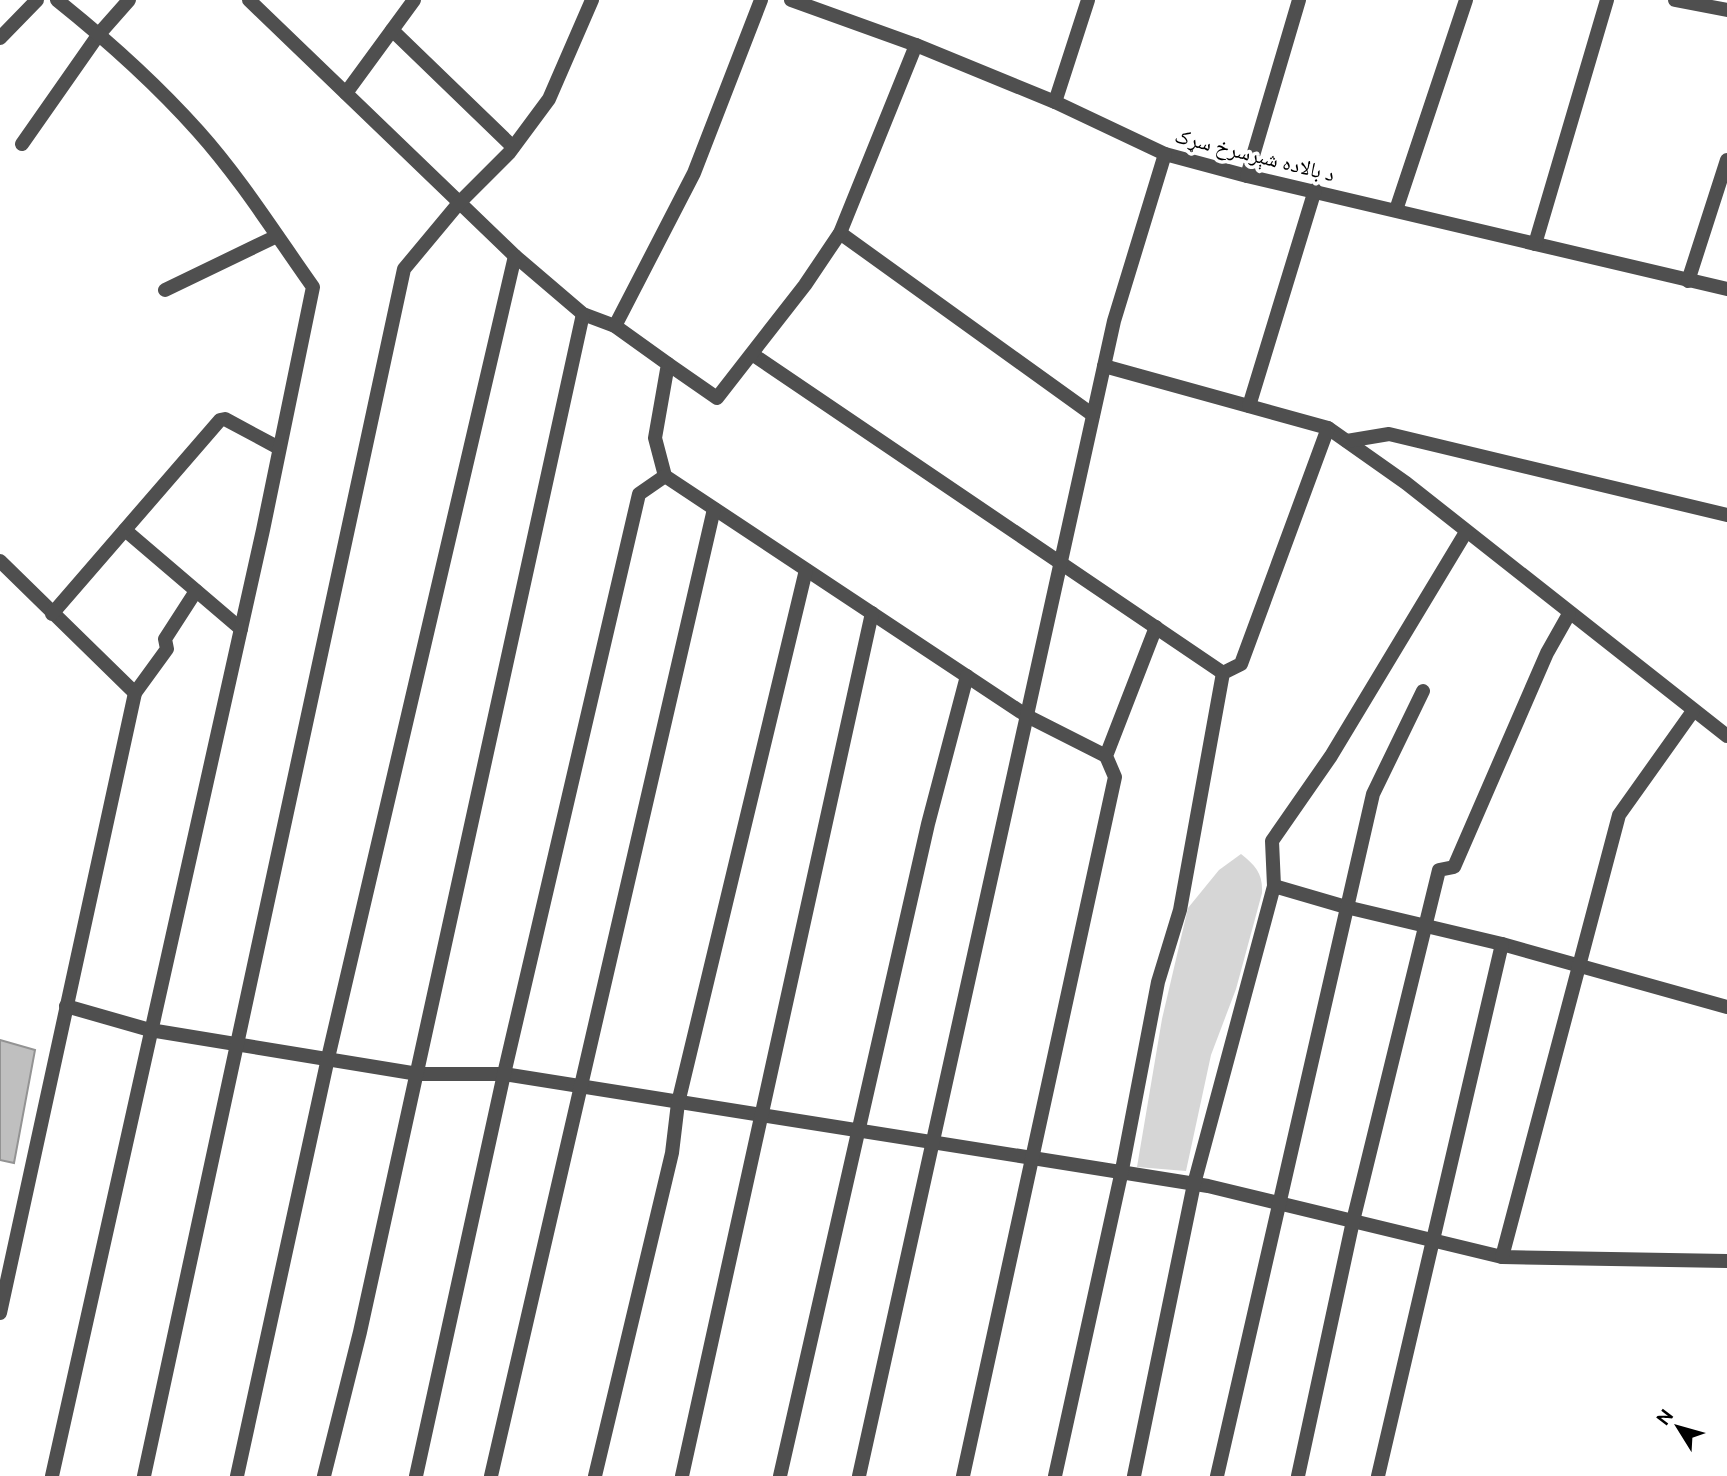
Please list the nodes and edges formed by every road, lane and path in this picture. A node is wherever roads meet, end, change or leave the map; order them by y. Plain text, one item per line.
1 (37, 0) edge
2 (57, 0) edge
3 (128, 0) edge
4 (249, 0) edge
5 (414, 0) edge
6 (592, 0) edge
7 (761, 0) edge
8 (792, 0) edge
9 (1088, 0) edge
10 (1300, 0) edge
11 (1466, 0) edge
12 (1607, 0) edge
13 (1675, 0) edge
14 (1727, 10) edge
15 (392, 30) junction
16 (99, 34) junction
17 (0, 38) edge
18 (916, 45) junction
19 (346, 93) junction
20 (1055, 102) junction
21 (22, 144) dead end
22 (513, 147) junction
23 (1165, 154) junction
24 (1727, 160) edge
25 (1247, 176) junction
26 (1315, 190) junction
27 (459, 203) junction
28 (1396, 210) junction
29 (840, 233) junction
30 (277, 236) junction
31 (1535, 244) junction
32 (515, 256) junction
33 (1688, 281) junction
34 (1727, 289) edge
35 (165, 290) dead end
36 (583, 314) junction
37 (615, 326) junction
38 (752, 354) junction
39 (668, 364) junction
40 (1104, 366) junction
41 (1249, 406) junction
42 (1093, 415) junction
43 (1328, 428) junction
44 (1347, 441) junction
45 (279, 448) junction
46 (665, 476) junction
47 (714, 509) junction
48 (1727, 515) edge
49 (125, 530) junction
50 (1466, 532) junction
51 (0, 561) edge
52 (1061, 563) junction
53 (806, 570) junction
54 (196, 591) junction
55 (872, 613) junction
56 (52, 614) junction
57 (1569, 614) junction
58 (1156, 627) junction
59 (241, 629) junction
60 (1223, 673) junction
61 (967, 676) junction
62 (1423, 691) dead end
63 (135, 693) junction
64 (1693, 710) junction
65 (1027, 716) junction
66 (1727, 736) edge
67 (1106, 756) junction
68 (1274, 886) junction
69 (1346, 907) junction
70 (1424, 925) junction
71 (1502, 944) junction
72 (1581, 966) junction
73 (66, 1006) junction
74 (1727, 1007) edge
75 (150, 1030) junction
76 (237, 1044) junction
77 (328, 1058) junction
78 (418, 1074) junction
79 (505, 1074) junction
80 (581, 1086) junction
81 (678, 1103) junction
82 (761, 1115) junction
83 (857, 1130) junction
84 (933, 1143) junction
85 (1031, 1158) junction
86 (1121, 1173) junction
87 (1194, 1184) junction
88 (1279, 1203) junction
89 (1353, 1221) junction
90 (1433, 1240) junction
91 (1502, 1256) junction
92 (1727, 1261) edge
93 (0, 1312) edge
94 (52, 1476) edge
95 (144, 1476) edge
96 (237, 1476) edge
97 (324, 1476) edge
98 (416, 1476) edge
99 (491, 1476) edge
100 (595, 1476) edge
101 (682, 1476) edge
102 (780, 1476) edge
103 (859, 1476) edge
104 (964, 1476) edge
105 (1055, 1476) edge
106 (1134, 1476) edge
107 (1217, 1476) edge
108 (1298, 1476) edge
109 (1378, 1476) edge

1 - 17 street
2 - 16 street
3 - 16 street
4 - 19 street
5 - 15 street
6 - 22 street
7 - 37 street
8 - 18 street, د بالاده شېرسرخ سړک
9 - 20 street
10 - 25 street
11 - 28 street
12 - 31 street
13 - 14 street
15 - 19 street
15 - 22 street
16 - 21 street
16 - 30 street
18 - 20 street, د بالاده شېرسرخ سړک
18 - 29 street
19 - 27 street
20 - 23 street, د بالاده شېرسرخ سړک
22 - 27 street
23 - 25 street, د بالاده شېرسرخ سړک
23 - 40 street
24 - 33 street
25 - 26 street, د بالاده شېرسرخ سړک
26 - 28 street, د بالاده شېرسرخ سړک
26 - 41 street
27 - 32 street
27 - 76 street
28 - 31 street, د بالاده شېرسرخ سړک
29 - 38 street
29 - 42 street
30 - 35 street
30 - 45 street
31 - 33 street, د بالاده شېرسرخ سړک
32 - 36 street
32 - 77 street
33 - 34 street, د بالاده شېرسرخ سړک
36 - 37 street
36 - 78 street
37 - 39 street
38 - 39 street
38 - 52 street
39 - 46 street
40 - 41 street
40 - 42 street
41 - 43 street
42 - 52 street
43 - 44 street
43 - 60 street
44 - 48 street
44 - 50 street
45 - 49 street
45 - 59 street
46 - 47 street
46 - 79 street
47 - 53 street
47 - 80 street
49 - 54 street
49 - 56 street
50 - 57 street
50 - 68 street
51 - 56 street
52 - 58 street
52 - 65 street
53 - 55 street
53 - 81 street
54 - 59 street
54 - 63 street
55 - 61 street
55 - 82 street
56 - 63 street
57 - 64 street
57 - 70 street
58 - 60 street
58 - 67 street
59 - 75 street
60 - 86 street
61 - 65 street
61 - 83 street
62 - 69 street
63 - 73 street
64 - 66 street
64 - 72 street
65 - 67 street
65 - 84 street
67 - 85 street
68 - 69 street
68 - 87 street
69 - 70 street
69 - 88 street
70 - 71 street
70 - 89 street
71 - 72 street
71 - 90 street
72 - 74 street
72 - 91 street
73 - 75 street
73 - 93 street
75 - 76 street
75 - 94 street
76 - 77 street
76 - 95 street
77 - 78 street
77 - 96 street
78 - 79 street
78 - 97 street
79 - 80 street
79 - 98 street
80 - 81 street
80 - 99 street
81 - 82 street
81 - 100 street
82 - 83 street
82 - 101 street
83 - 84 street
83 - 102 street
84 - 85 street
84 - 103 street
85 - 86 street
85 - 104 street
86 - 87 street
86 - 105 street
87 - 88 street
87 - 106 street
88 - 89 street
88 - 107 street
89 - 90 street
89 - 108 street
90 - 91 street
90 - 109 street
91 - 92 street

